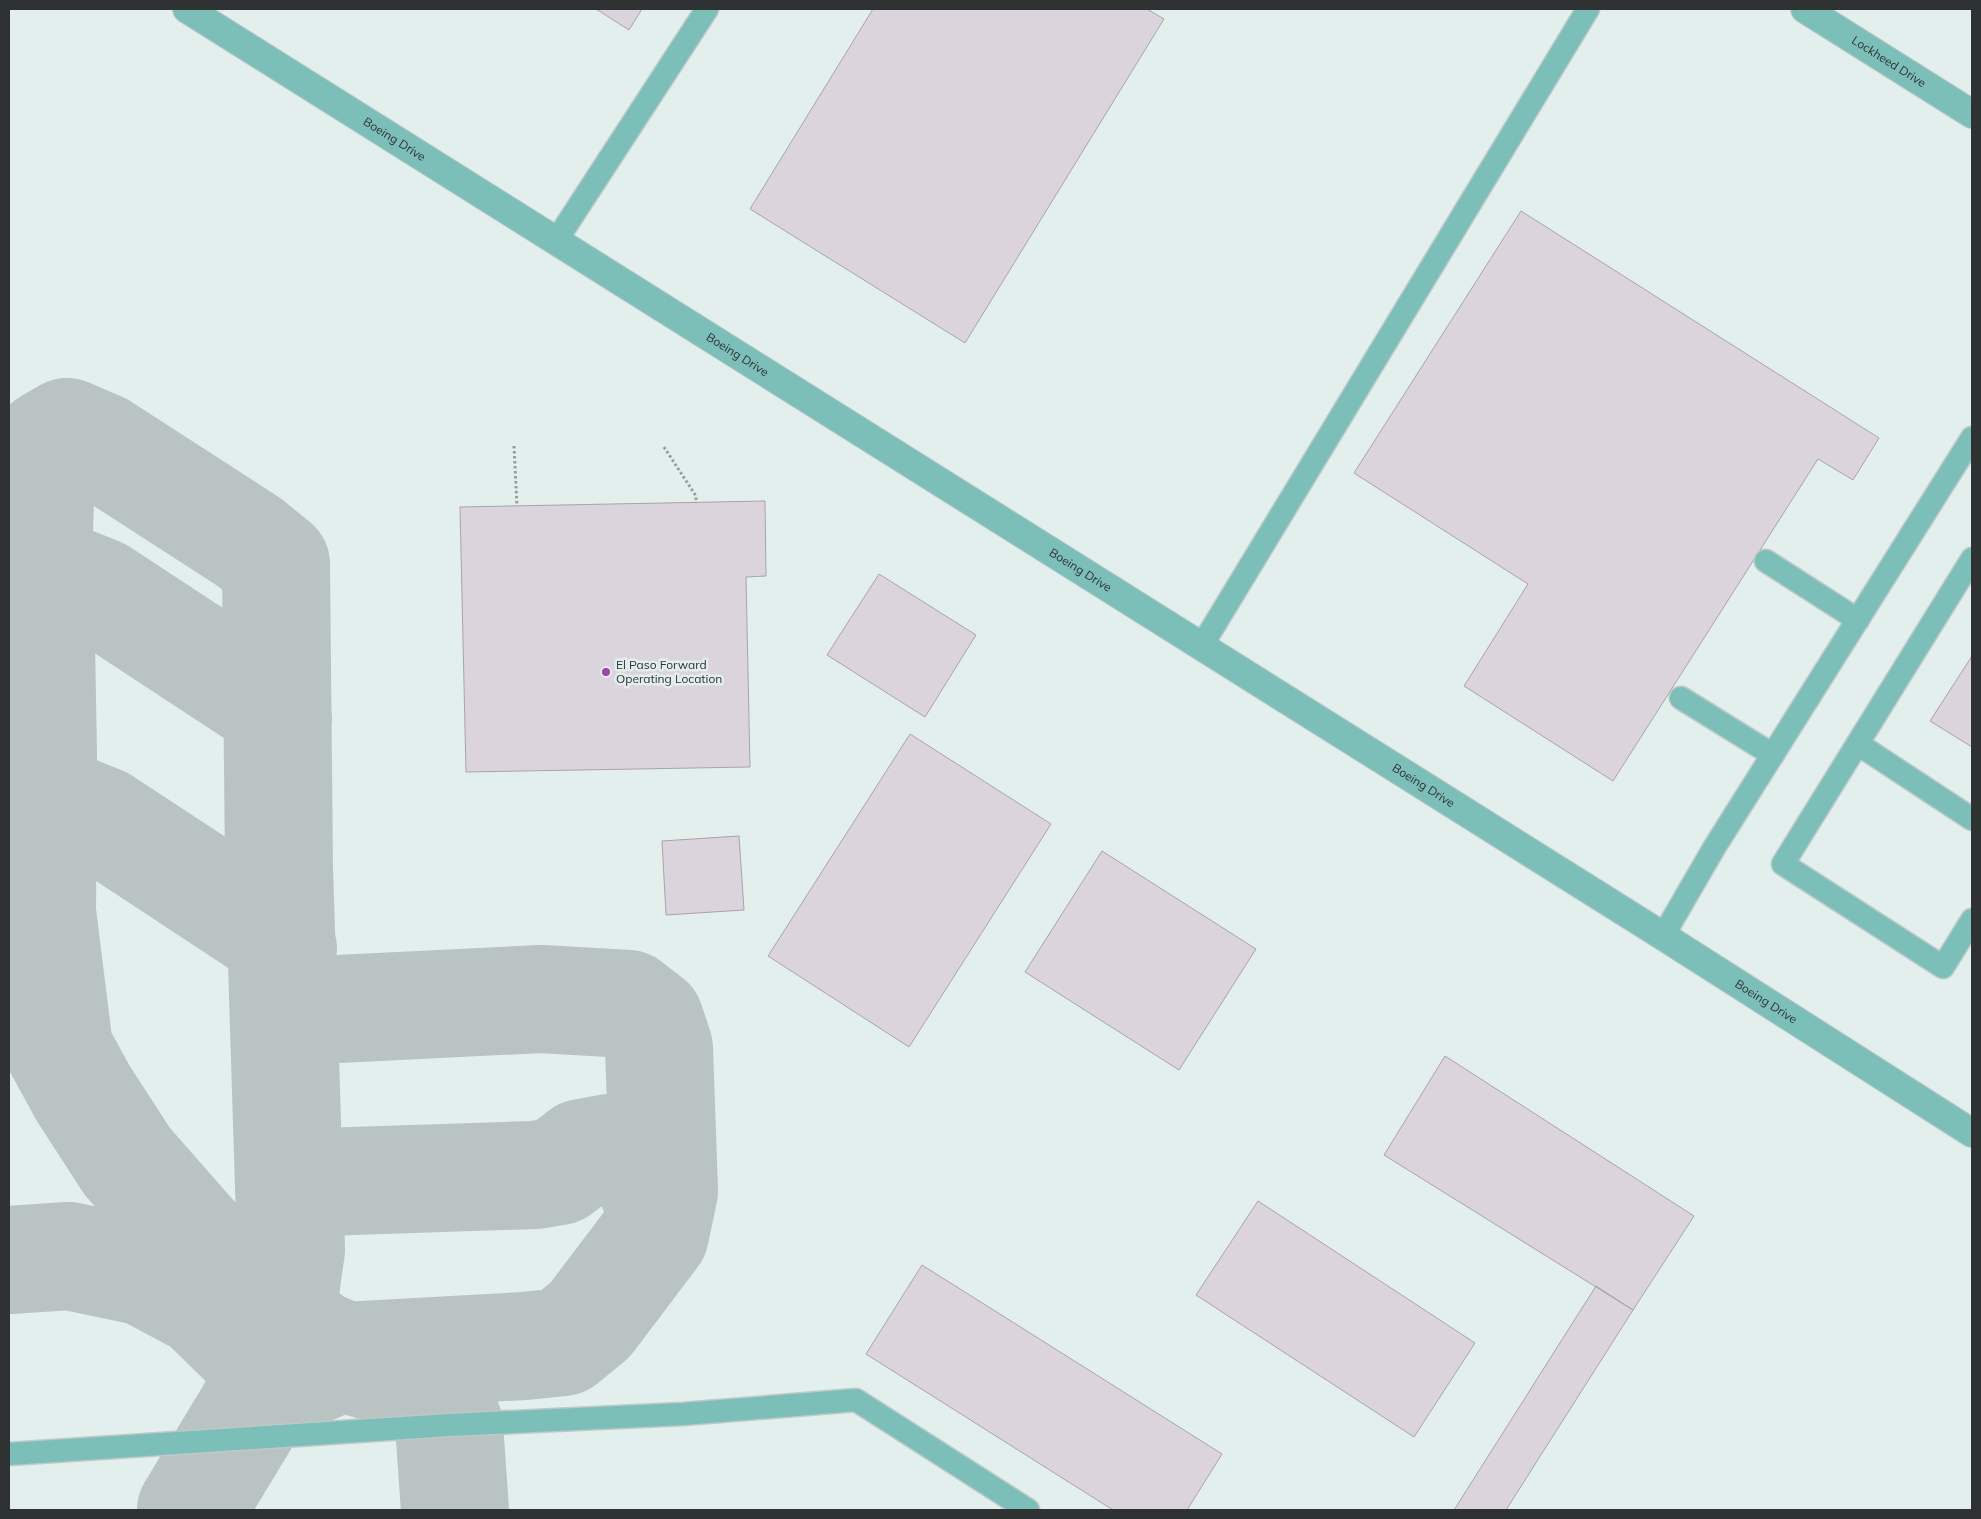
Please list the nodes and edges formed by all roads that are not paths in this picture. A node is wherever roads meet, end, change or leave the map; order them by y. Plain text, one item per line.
1 (187, 9) edge
2 (708, 9) edge
3 (1588, 9) edge
4 (1805, 9) edge
5 (1972, 114) edge
6 (556, 242) junction
7 (1972, 438) edge
8 (1972, 559) edge
9 (1766, 561) dead end
10 (1858, 620) junction
11 (1201, 648) junction
12 (1681, 698) dead end
13 (1858, 744) junction
14 (1773, 755) junction
15 (1972, 819) edge
16 (1972, 920) edge
17 (1663, 936) junction
18 (1972, 1133) edge
19 (9, 1454) edge
20 (1028, 1510) edge

1 - 6 street, Boeing Drive
2 - 6 lane
3 - 11 lane
4 - 5 street, Lockheed Drive
6 - 11 street, Boeing Drive
7 - 10 lane
8 - 13 lane
9 - 10 lane
10 - 14 lane
11 - 17 street, Boeing Drive
12 - 14 lane
13 - 15 lane
13 - 16 lane
14 - 17 lane
17 - 18 street, Boeing Drive
19 - 20 lane

